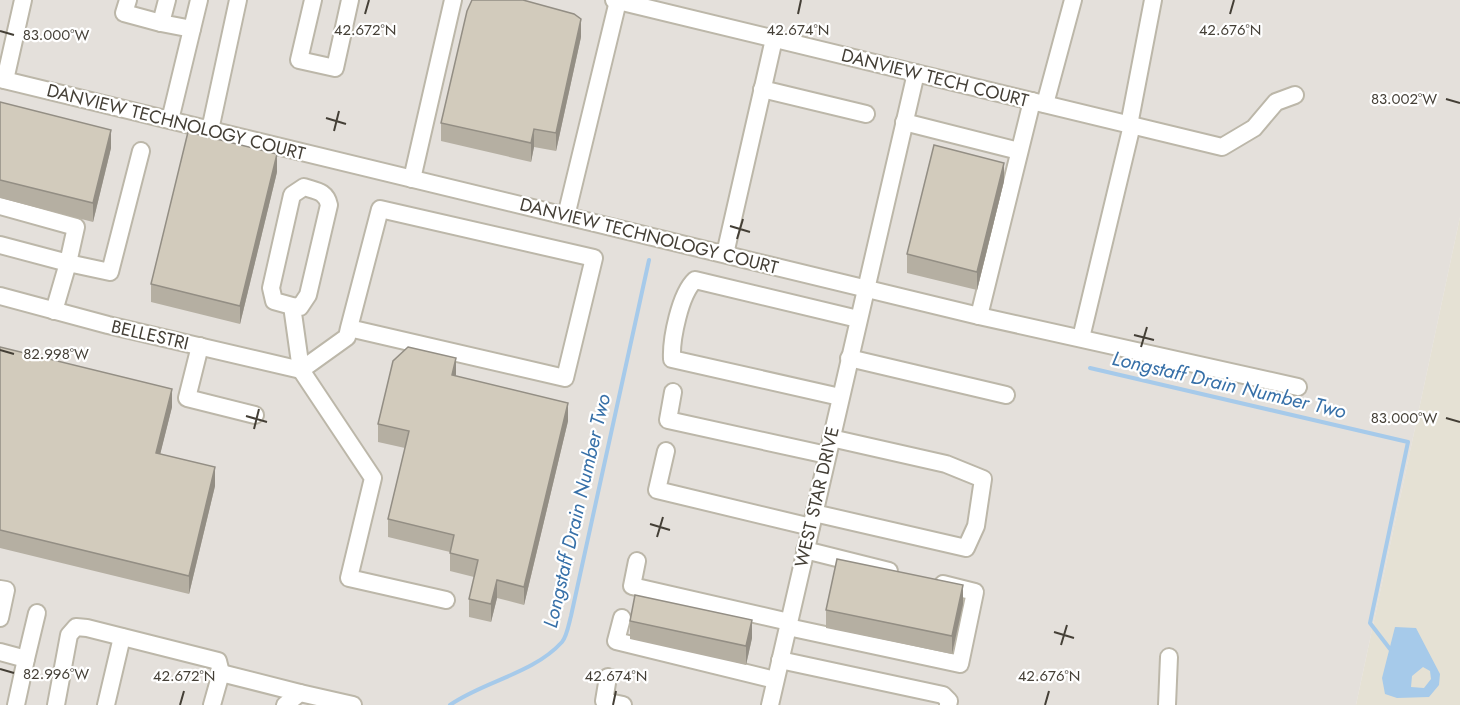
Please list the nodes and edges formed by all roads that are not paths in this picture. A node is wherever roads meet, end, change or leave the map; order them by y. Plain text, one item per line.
1 (23, 0) edge
2 (128, 0) edge
3 (167, 0) edge
4 (199, 0) edge
5 (238, 0) edge
6 (313, 0) edge
7 (350, 0) edge
8 (453, 0) edge
9 (1073, 0) edge
10 (1153, 0) edge
11 (616, 1) edge
12 (161, 23) junction
13 (192, 29) junction
14 (774, 39) junction
15 (916, 73) junction
16 (2, 79) edge
17 (762, 89) junction
18 (1295, 94) dead end
19 (1038, 103) junction
20 (866, 114) dead end
21 (170, 120) junction
22 (904, 122) junction
23 (1131, 125) junction
24 (210, 130) junction
25 (141, 151) dead end
26 (1020, 151) junction
27 (412, 179) junction
28 (0, 206) edge
29 (566, 216) junction
30 (0, 245) edge
31 (725, 254) junction
32 (68, 263) junction
33 (865, 288) junction
34 (0, 296) edge
35 (292, 306) junction
36 (54, 311) junction
37 (979, 316) junction
38 (858, 320) junction
39 (349, 328) junction
40 (1081, 338) junction
41 (200, 346) junction
42 (849, 358) junction
43 (301, 370) junction
44 (1299, 387) dead end
45 (673, 392) dead end
46 (1006, 395) dead end
47 (840, 397) junction
48 (255, 415) dead end
49 (831, 438) junction
50 (666, 451) dead end
51 (827, 455) junction
52 (812, 520) junction
53 (805, 550) junction
54 (637, 561) dead end
55 (907, 575) edge
56 (930, 581) edge
57 (0, 589) edge
58 (446, 600) dead end
59 (37, 613) dead end
60 (0, 618) edge
61 (622, 618) dead end
62 (788, 624) junction
63 (122, 637) junction
64 (0, 652) edge
65 (1169, 657) dead end
66 (26, 659) junction
67 (780, 660) junction
68 (221, 673) junction
69 (608, 677) dead end
70 (775, 680) junction
71 (300, 693) junction
72 (16, 705) edge
73 (56, 705) edge
74 (106, 705) edge
75 (213, 705) edge
76 (285, 705) edge
77 (353, 705) edge
78 (623, 705) edge
79 (770, 705) edge
80 (948, 705) edge
81 (1167, 705) edge

1 - 16 street
2 - 12 street
3 - 12 street
4 - 13 street
5 - 24 street
6 - 7 street
8 - 27 street
9 - 19 street
10 - 23 street
11 - 14 street, DANVIEW TECH COURT
11 - 29 street
12 - 13 street
13 - 21 street
14 - 15 street, DANVIEW TECH COURT
14 - 17 street
15 - 19 street, DANVIEW TECH COURT
15 - 22 street, WEST STAR DRIVE
16 - 21 street, DANVIEW TECHNOLOGY COURT
17 - 20 street
17 - 31 street
18 - 23 street, DANVIEW TECH COURT
19 - 23 street, DANVIEW TECH COURT
19 - 26 street
21 - 24 street, DANVIEW TECHNOLOGY COURT
22 - 26 street
22 - 33 street, WEST STAR DRIVE
23 - 40 street
24 - 27 street, DANVIEW TECHNOLOGY COURT
25 - 32 street
26 - 37 street
27 - 29 street, DANVIEW TECHNOLOGY COURT
28 - 32 street
29 - 31 street, DANVIEW TECHNOLOGY COURT
30 - 32 street
31 - 33 street, DANVIEW TECHNOLOGY COURT
32 - 36 street
33 - 37 street, DANVIEW TECHNOLOGY COURT
33 - 38 street, WEST STAR DRIVE
34 - 36 street, BELLESTRI
35 - 35 street
35 - 43 street
36 - 41 street, BELLESTRI
37 - 40 street, DANVIEW TECHNOLOGY COURT
38 - 42 street, WEST STAR DRIVE
38 - 47 street
39 - 39 street
39 - 43 street
40 - 44 street, DANVIEW TECHNOLOGY COURT
41 - 43 street, BELLESTRI
41 - 48 street
42 - 46 street
42 - 47 street, WEST STAR DRIVE
43 - 58 street
45 - 51 street
47 - 49 street, WEST STAR DRIVE
49 - 51 street, WEST STAR DRIVE
49 - 52 street
50 - 52 street
51 - 52 street, WEST STAR DRIVE
52 - 53 street, WEST STAR DRIVE
53 - 55 street
53 - 62 street, WEST STAR DRIVE
54 - 62 street
56 - 62 street
57 - 60 street
59 - 66 street
61 - 70 street
62 - 67 street, WEST STAR DRIVE
63 - 68 street
63 - 73 street
63 - 74 street
64 - 66 street
65 - 81 street
66 - 72 street
67 - 70 street, WEST STAR DRIVE
67 - 80 street
68 - 71 street
68 - 75 street
69 - 78 street
70 - 79 street, WEST STAR DRIVE
71 - 76 street
71 - 77 street

